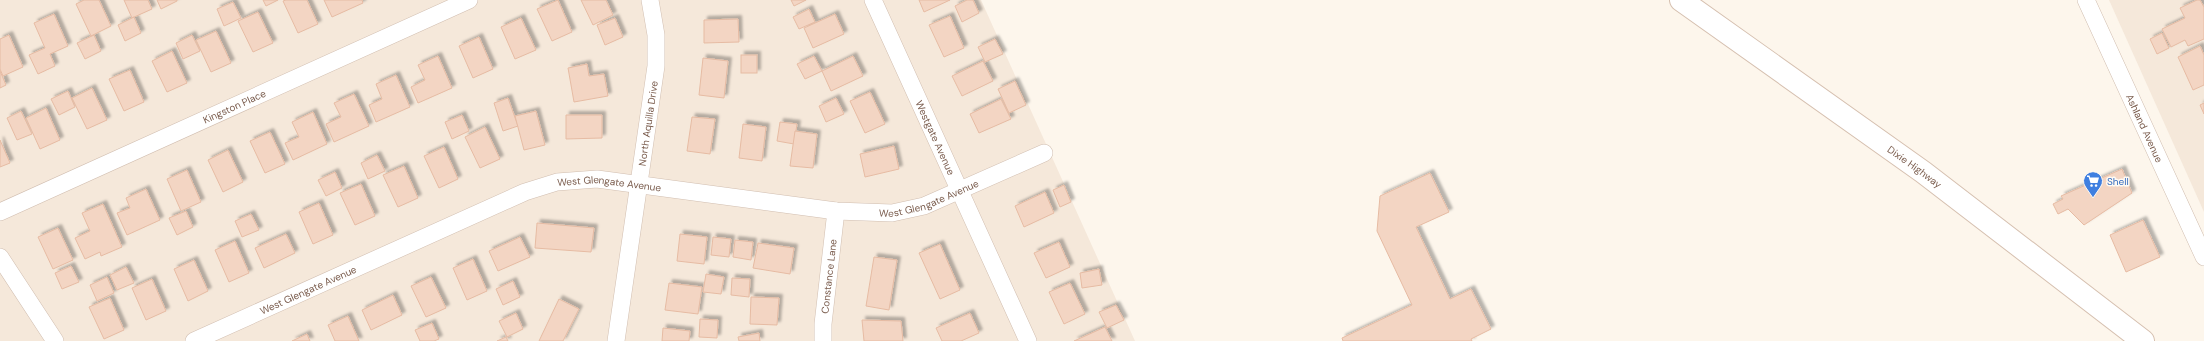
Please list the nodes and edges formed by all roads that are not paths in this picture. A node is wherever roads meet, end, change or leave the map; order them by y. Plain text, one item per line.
1 (469, 0) edge
2 (650, 0) edge
3 (873, 0) edge
4 (1681, 0) edge
5 (2086, 0) edge
6 (1044, 153) dead end
7 (640, 186) junction
8 (959, 190) junction
9 (0, 212) edge
10 (836, 212) junction
11 (0, 257) edge
12 (2204, 257) edge
13 (55, 341) edge
14 (194, 341) edge
15 (616, 341) edge
16 (823, 341) edge
17 (1028, 341) edge
18 (2142, 341) edge

1 - 9 street, Kingston Place
2 - 7 street, North Aquilla Drive
3 - 8 street, Westgate Avenue
4 - 18 main road, Dixie Highway
5 - 12 street, Ashland Avenue
6 - 8 street, West Glengate Avenue
7 - 10 street, West Glengate Avenue
7 - 14 street, West Glengate Avenue
7 - 15 street, North Aquilla Drive
8 - 10 street, West Glengate Avenue
8 - 17 street, Westgate Avenue
10 - 16 street, Constance Lane
11 - 13 street

